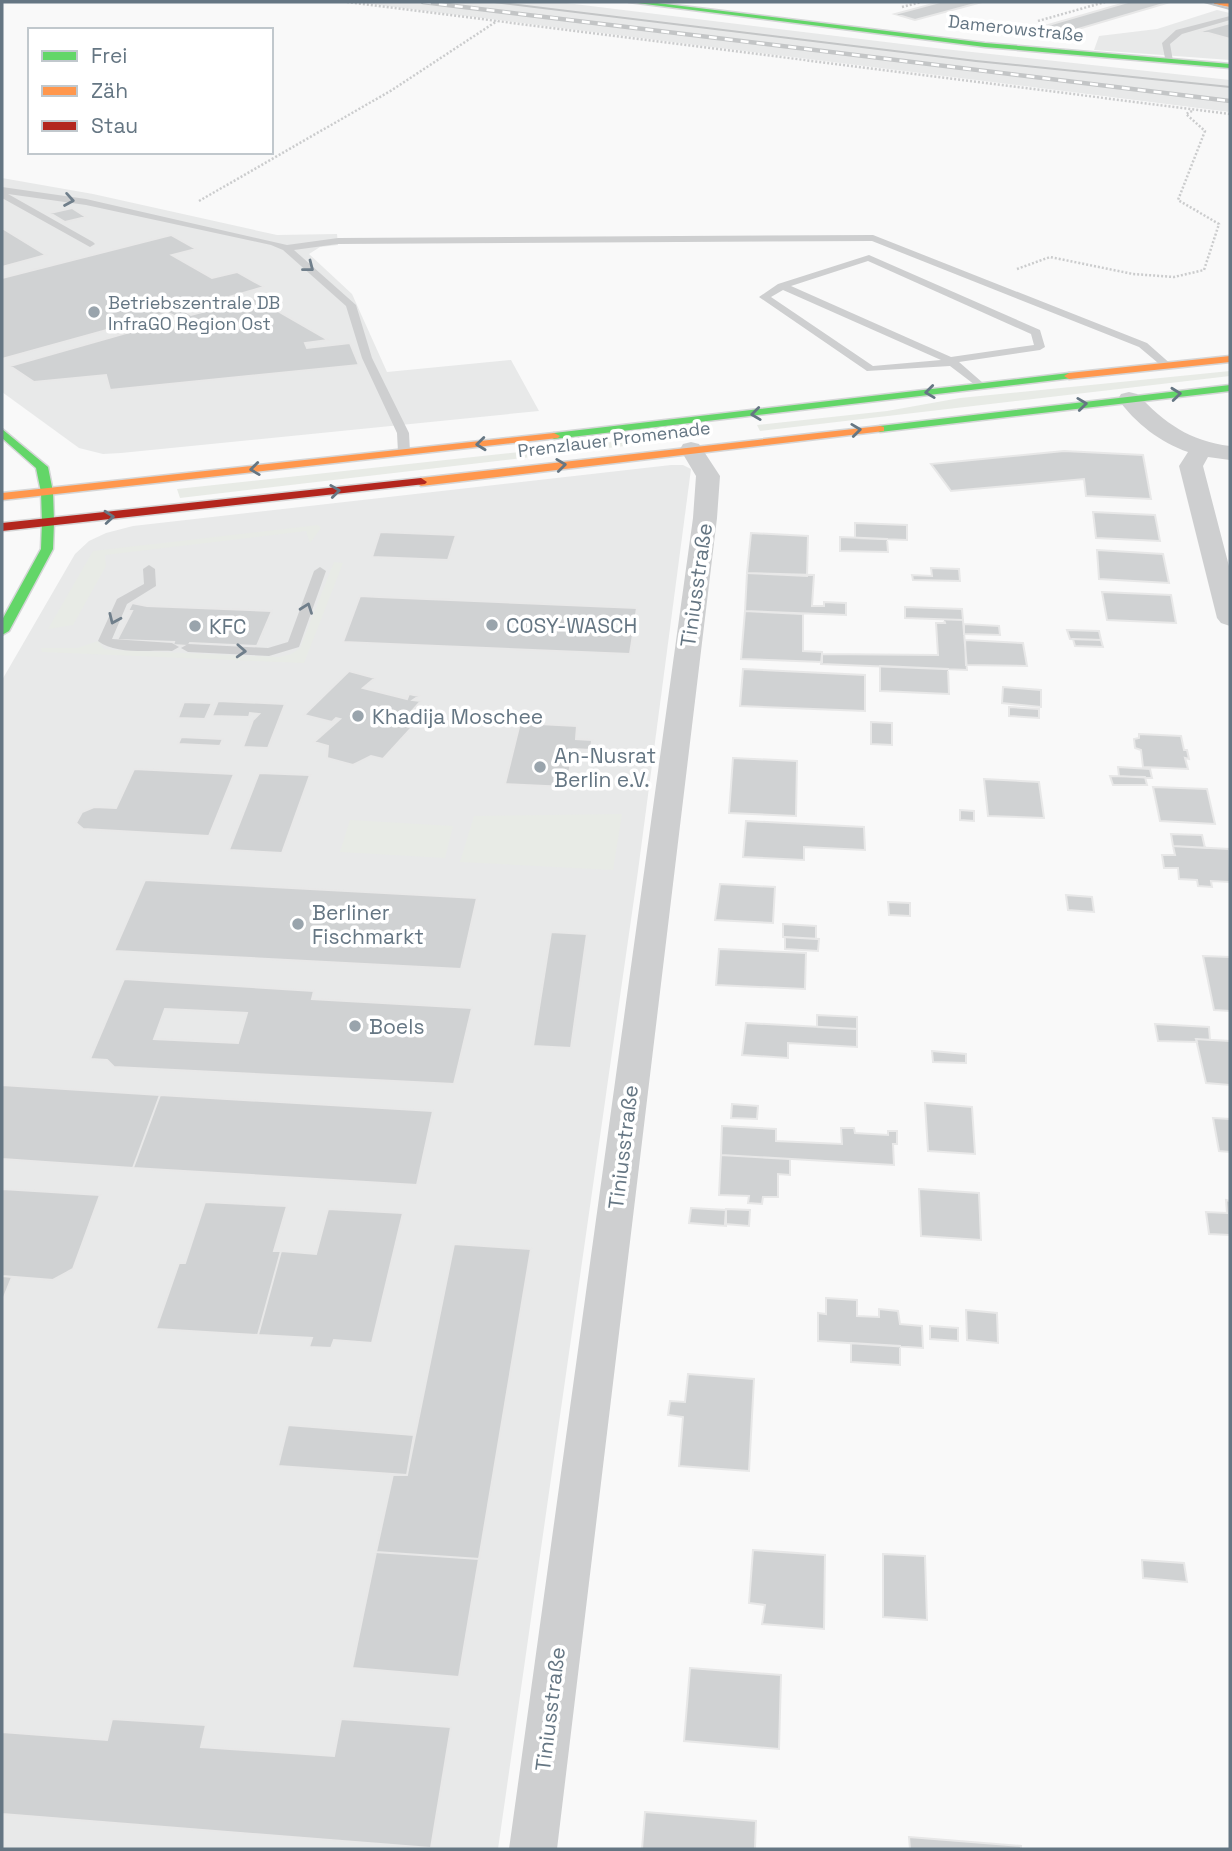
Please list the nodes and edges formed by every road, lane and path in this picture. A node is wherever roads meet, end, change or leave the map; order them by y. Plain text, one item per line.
1 (347, 2) edge
2 (632, 2) edge
3 (921, 2) edge
4 (1105, 2) edge
5 (1217, 2) edge
6 (1230, 5) edge
7 (898, 8) dead end
8 (1230, 18) edge
9 (497, 20) junction
10 (1033, 22) dead end
11 (1169, 61) junction
12 (1230, 66) edge
13 (1193, 110) junction
14 (1230, 114) edge
15 (2, 192) edge
16 (199, 201) dead end
17 (90, 244) dead end
18 (286, 248) junction
19 (984, 281) junction
20 (782, 286) junction
21 (1230, 359) edge
22 (952, 361) junction
23 (1168, 366) junction
24 (978, 385) junction
25 (1230, 388) edge
26 (1129, 399) junction
27 (2, 432) edge
28 (691, 449) junction
29 (1200, 451) junction
30 (404, 452) junction
31 (1230, 453) edge
32 (47, 492) junction
33 (2, 497) edge
34 (48, 523) junction
35 (2, 527) edge
36 (149, 569) dead end
37 (320, 571) dead end
38 (1230, 618) edge
39 (2, 631) edge
40 (172, 647) dead end
41 (188, 648) dead end
42 (533, 1849) edge

1 - 9 path
2 - 11 main road, Damerowstraße
3 - 7 path
4 - 10 path
5 - 6 main road
8 - 11 lane
9 - 13 path
9 - 16 path
11 - 12 main road, Damerowstraße
13 - 14 path
13 - 19 path
15 - 17 lane
15 -> 18 lane
18 - 19 lane
18 -> 30 lane
19 - 23 lane
20 - 22 lane
20 - 22 lane
20 - 22 lane
21 - 23 main road, Prenzlauer Promenade
22 - 24 lane
23 - 24 main road, Prenzlauer Promenade
24 -> 30 main road, Prenzlauer Promenade
26 -> 25 main road, Prenzlauer Promenade
28 -> 26 main road, Prenzlauer Promenade
26 - 29 street
27 - 32 main road
34 -> 28 main road, Prenzlauer Promenade
28 - 42 street, Tiniusstraße
29 - 31 street
29 - 38 street
30 -> 32 main road, Prenzlauer Promenade
32 - 33 main road, Prenzlauer Promenade
32 - 34 main road
34 - 35 main road, Prenzlauer Promenade
34 - 39 main road
36 -> 40 lane
41 -> 37 lane

